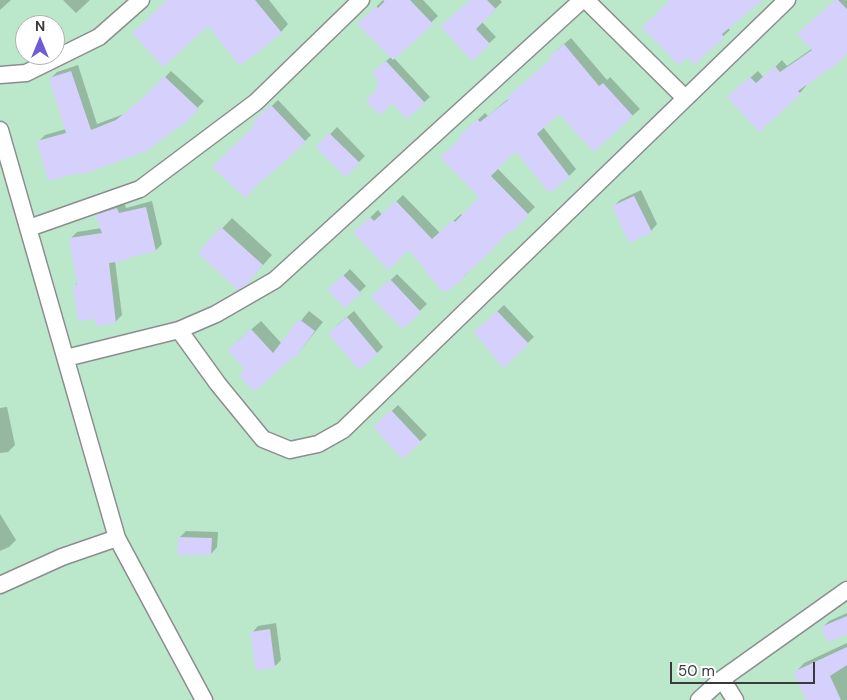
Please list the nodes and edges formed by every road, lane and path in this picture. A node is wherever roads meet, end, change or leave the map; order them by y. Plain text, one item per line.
1 (140, 0) edge
2 (361, 0) edge
3 (582, 0) edge
4 (586, 0) edge
5 (787, 0) edge
6 (0, 75) edge
7 (686, 98) junction
8 (0, 130) edge
9 (29, 228) junction
10 (179, 330) junction
11 (66, 358) junction
12 (117, 538) junction
13 (0, 585) edge
14 (847, 590) edge
15 (722, 678) junction
16 (204, 700) edge
17 (699, 700) edge
18 (735, 700) edge

1 - 6 street
2 - 9 street
3 - 10 street
4 - 7 street
5 - 7 street
7 - 10 street
8 - 9 street
9 - 11 street
10 - 11 street
11 - 12 street
12 - 13 street
12 - 16 street
14 - 15 street
15 - 17 street
15 - 18 street

